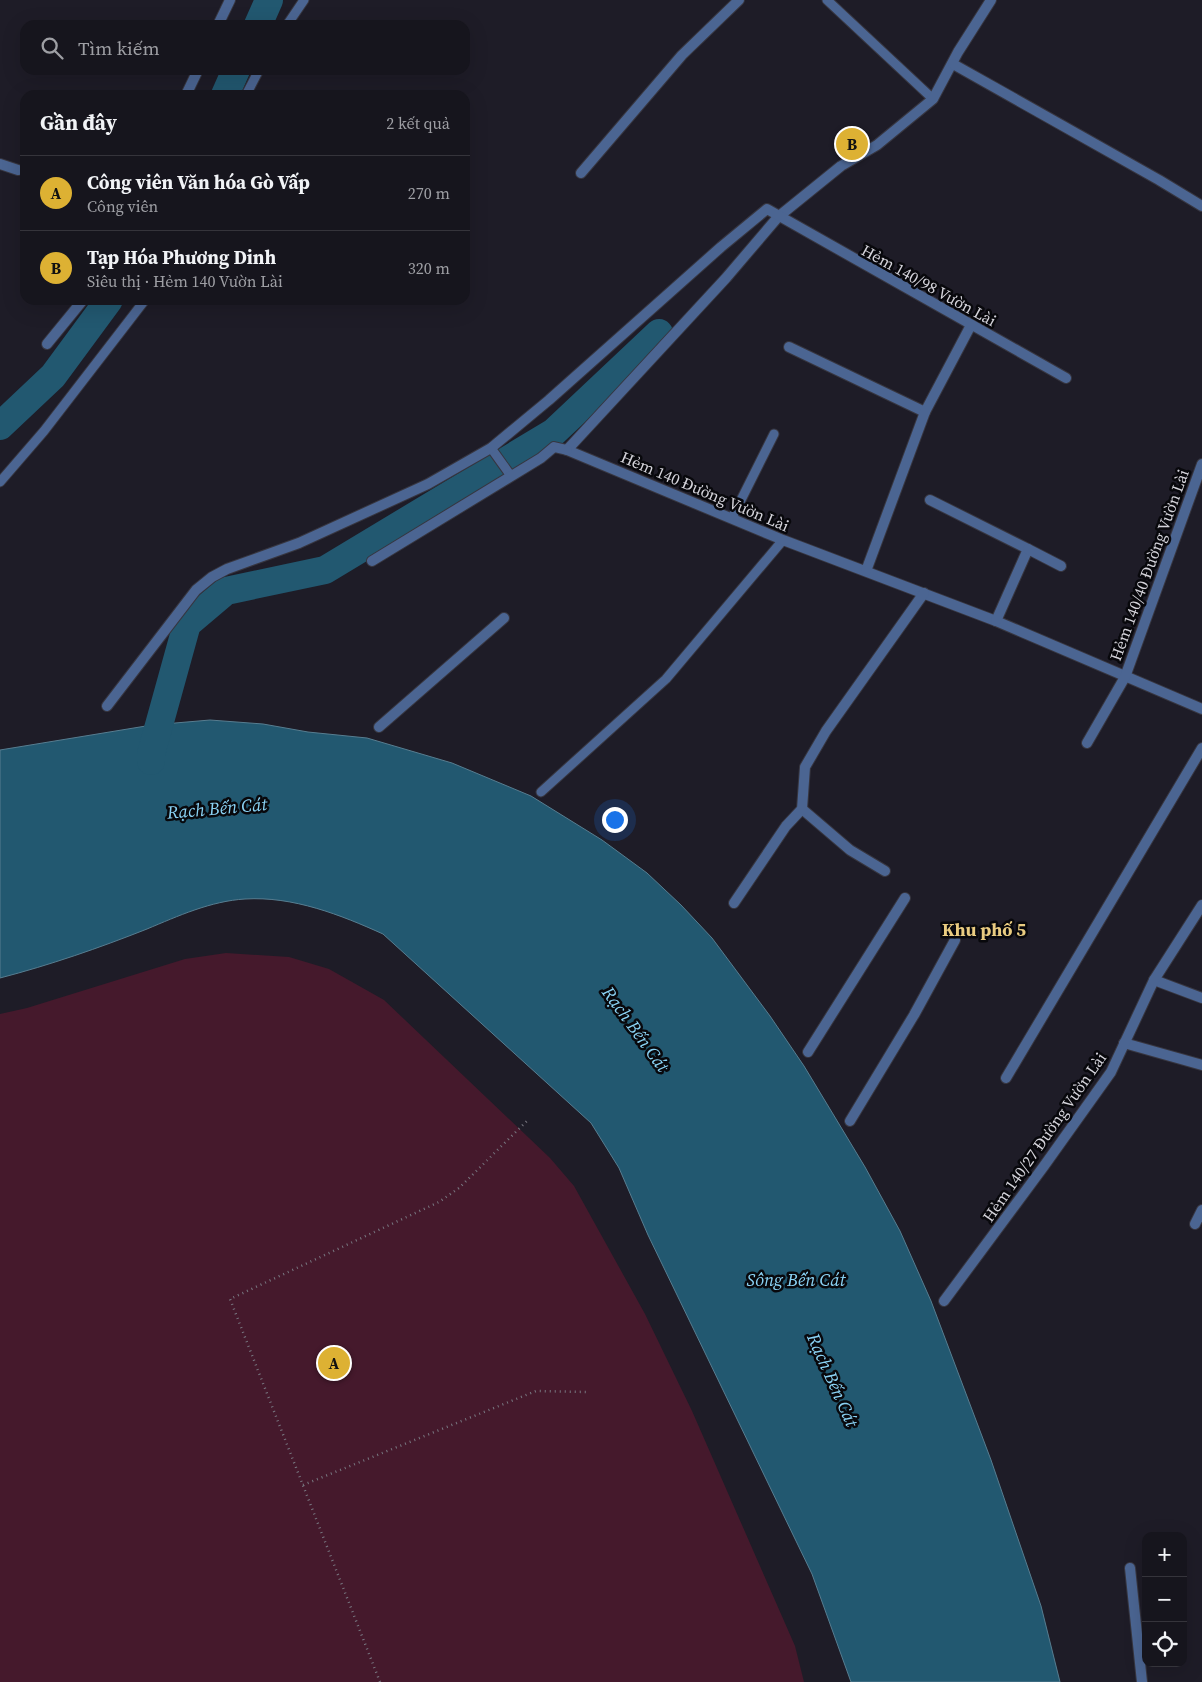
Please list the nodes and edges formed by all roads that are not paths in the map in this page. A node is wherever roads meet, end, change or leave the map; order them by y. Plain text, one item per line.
1 (230, 0) edge
2 (304, 0) edge
3 (738, 0) edge
4 (827, 0) edge
5 (991, 0) edge
6 (220, 20) edge
7 (290, 20) edge
8 (953, 64) junction
9 (196, 75) edge
10 (256, 75) edge
11 (188, 90) edge
12 (249, 90) edge
13 (933, 99) junction
14 (0, 164) edge
15 (18, 170) dead end
16 (581, 173) dead end
17 (1202, 206) edge
18 (778, 217) junction
19 (79, 305) edge
20 (141, 305) edge
21 (971, 325) junction
22 (47, 344) dead end
23 (789, 347) dead end
24 (1066, 378) dead end
25 (926, 412) junction
26 (774, 434) dead end
27 (492, 450) junction
28 (566, 450) junction
29 (1202, 464) edge
30 (510, 473) junction
31 (0, 482) edge
32 (930, 500) dead end
33 (732, 518) junction
34 (783, 540) junction
35 (1028, 549) junction
36 (372, 561) dead end
37 (1061, 566) dead end
38 (866, 571) junction
39 (924, 593) junction
40 (504, 618) dead end
41 (996, 621) junction
42 (1125, 677) junction
43 (107, 706) dead end
44 (1202, 709) edge
45 (379, 727) dead end
46 (1087, 743) dead end
47 (1202, 748) edge
48 (541, 792) dead end
49 (802, 809) junction
50 (885, 871) dead end
51 (905, 898) dead end
52 (734, 903) dead end
53 (1202, 905) edge
54 (955, 940) dead end
55 (1154, 980) junction
56 (1202, 998) edge
57 (1124, 1043) junction
58 (808, 1052) dead end
59 (1202, 1065) edge
60 (1006, 1078) dead end
61 (850, 1121) dead end
62 (1202, 1210) edge
63 (1195, 1224) dead end
64 (944, 1301) dead end
65 (1130, 1568) dead end
66 (1142, 1682) edge

1 - 6 street
2 - 7 lane
3 - 16 street
4 - 13 lane
5 - 8 street
8 - 13 street
8 - 17 street
9 - 11 street
10 - 12 lane
13 - 18 street
14 - 15 street
18 - 21 street, Hẻm 140/98 Vườn Lài
18 - 27 street
18 - 28 street
19 - 22 street
20 - 31 lane
21 - 24 street, Hẻm 140/98 Vườn Lài
21 - 25 street
23 - 25 street
25 - 38 street
26 - 33 lane
27 - 30 lane
27 - 43 street
28 - 30 street
28 - 33 street, Hẻm 140 Đường Vườn Lài
29 - 42 street, Hẻm 140/40 Đường Vườn Lài
30 - 36 street
32 - 35 street
33 - 34 street, Hẻm 140 Đường Vườn Lài
34 - 38 street, Hẻm 140 Đường Vườn Lài
34 - 48 lane
35 - 37 street
35 - 41 street
38 - 39 street, Hẻm 140 Đường Vườn Lài
39 - 41 street, Hẻm 140 Đường Vườn Lài
39 - 49 street
40 - 45 street
41 - 42 street, Hẻm 140 Đường Vườn Lài
42 - 44 street, Hẻm 140 Đường Vườn Lài
42 - 46 street, Hẻm 140/40 Đường Vườn Lài
47 - 60 street
49 - 50 street
49 - 52 street
51 - 58 street
53 - 55 street, Hẻm 140/27 Đường Vườn Lài
54 - 61 street
55 - 56 street
55 - 57 street, Hẻm 140/27 Đường Vườn Lài
57 - 59 street
57 - 64 street, Hẻm 140/27 Đường Vườn Lài
62 - 63 street
65 - 66 street

